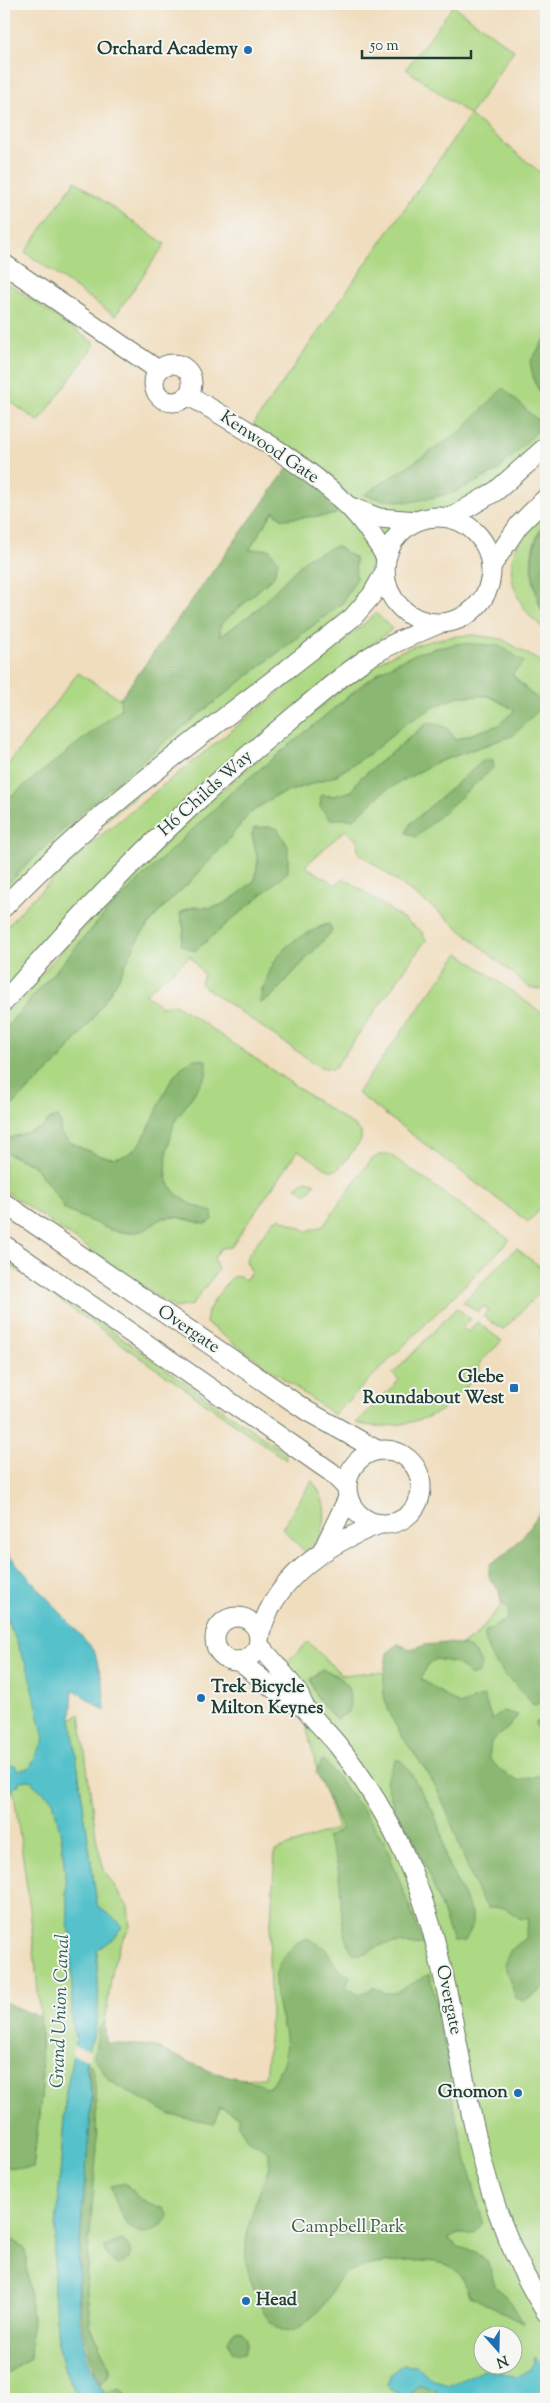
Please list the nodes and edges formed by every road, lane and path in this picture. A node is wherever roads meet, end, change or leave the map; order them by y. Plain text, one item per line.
1 (4, 264) edge
2 (158, 370) junction
3 (188, 395) junction
4 (546, 447) edge
5 (546, 498) edge
6 (348, 506) junction
7 (450, 518) junction
8 (417, 521) junction
9 (386, 564) junction
10 (492, 565) junction
11 (438, 624) junction
12 (4, 907) edge
13 (4, 1002) edge
14 (4, 1203) edge
15 (4, 1245) edge
16 (377, 1450) junction
17 (347, 1492) junction
18 (380, 1524) junction
19 (323, 1550) junction
20 (274, 1599) junction
21 (233, 1617) junction
22 (259, 1642) junction
23 (239, 1661) junction
24 (305, 1708) junction
25 (546, 2312) edge

1 - 2 street
2 - 3 street
2 - 3 street
3 - 6 street, Kenwood Gate
4 - 7 street
5 - 10 street
6 - 8 street, Kenwood Gate
6 - 9 street, Kenwood Gate
7 - 8 street
7 - 10 street
8 - 9 street
9 - 11 street
9 - 12 street
10 - 11 street
11 - 13 street, H6 Childs Way
14 - 16 street, Overgate
15 - 17 street, Overgate
16 - 17 street
16 - 18 street
17 - 18 street
17 - 19 street
18 - 19 street
19 - 20 street
20 - 21 street
20 - 22 street
21 - 22 street
21 - 23 street
22 - 23 street
22 - 24 street, Overgate
23 - 24 street, Overgate
24 - 25 street, Overgate

